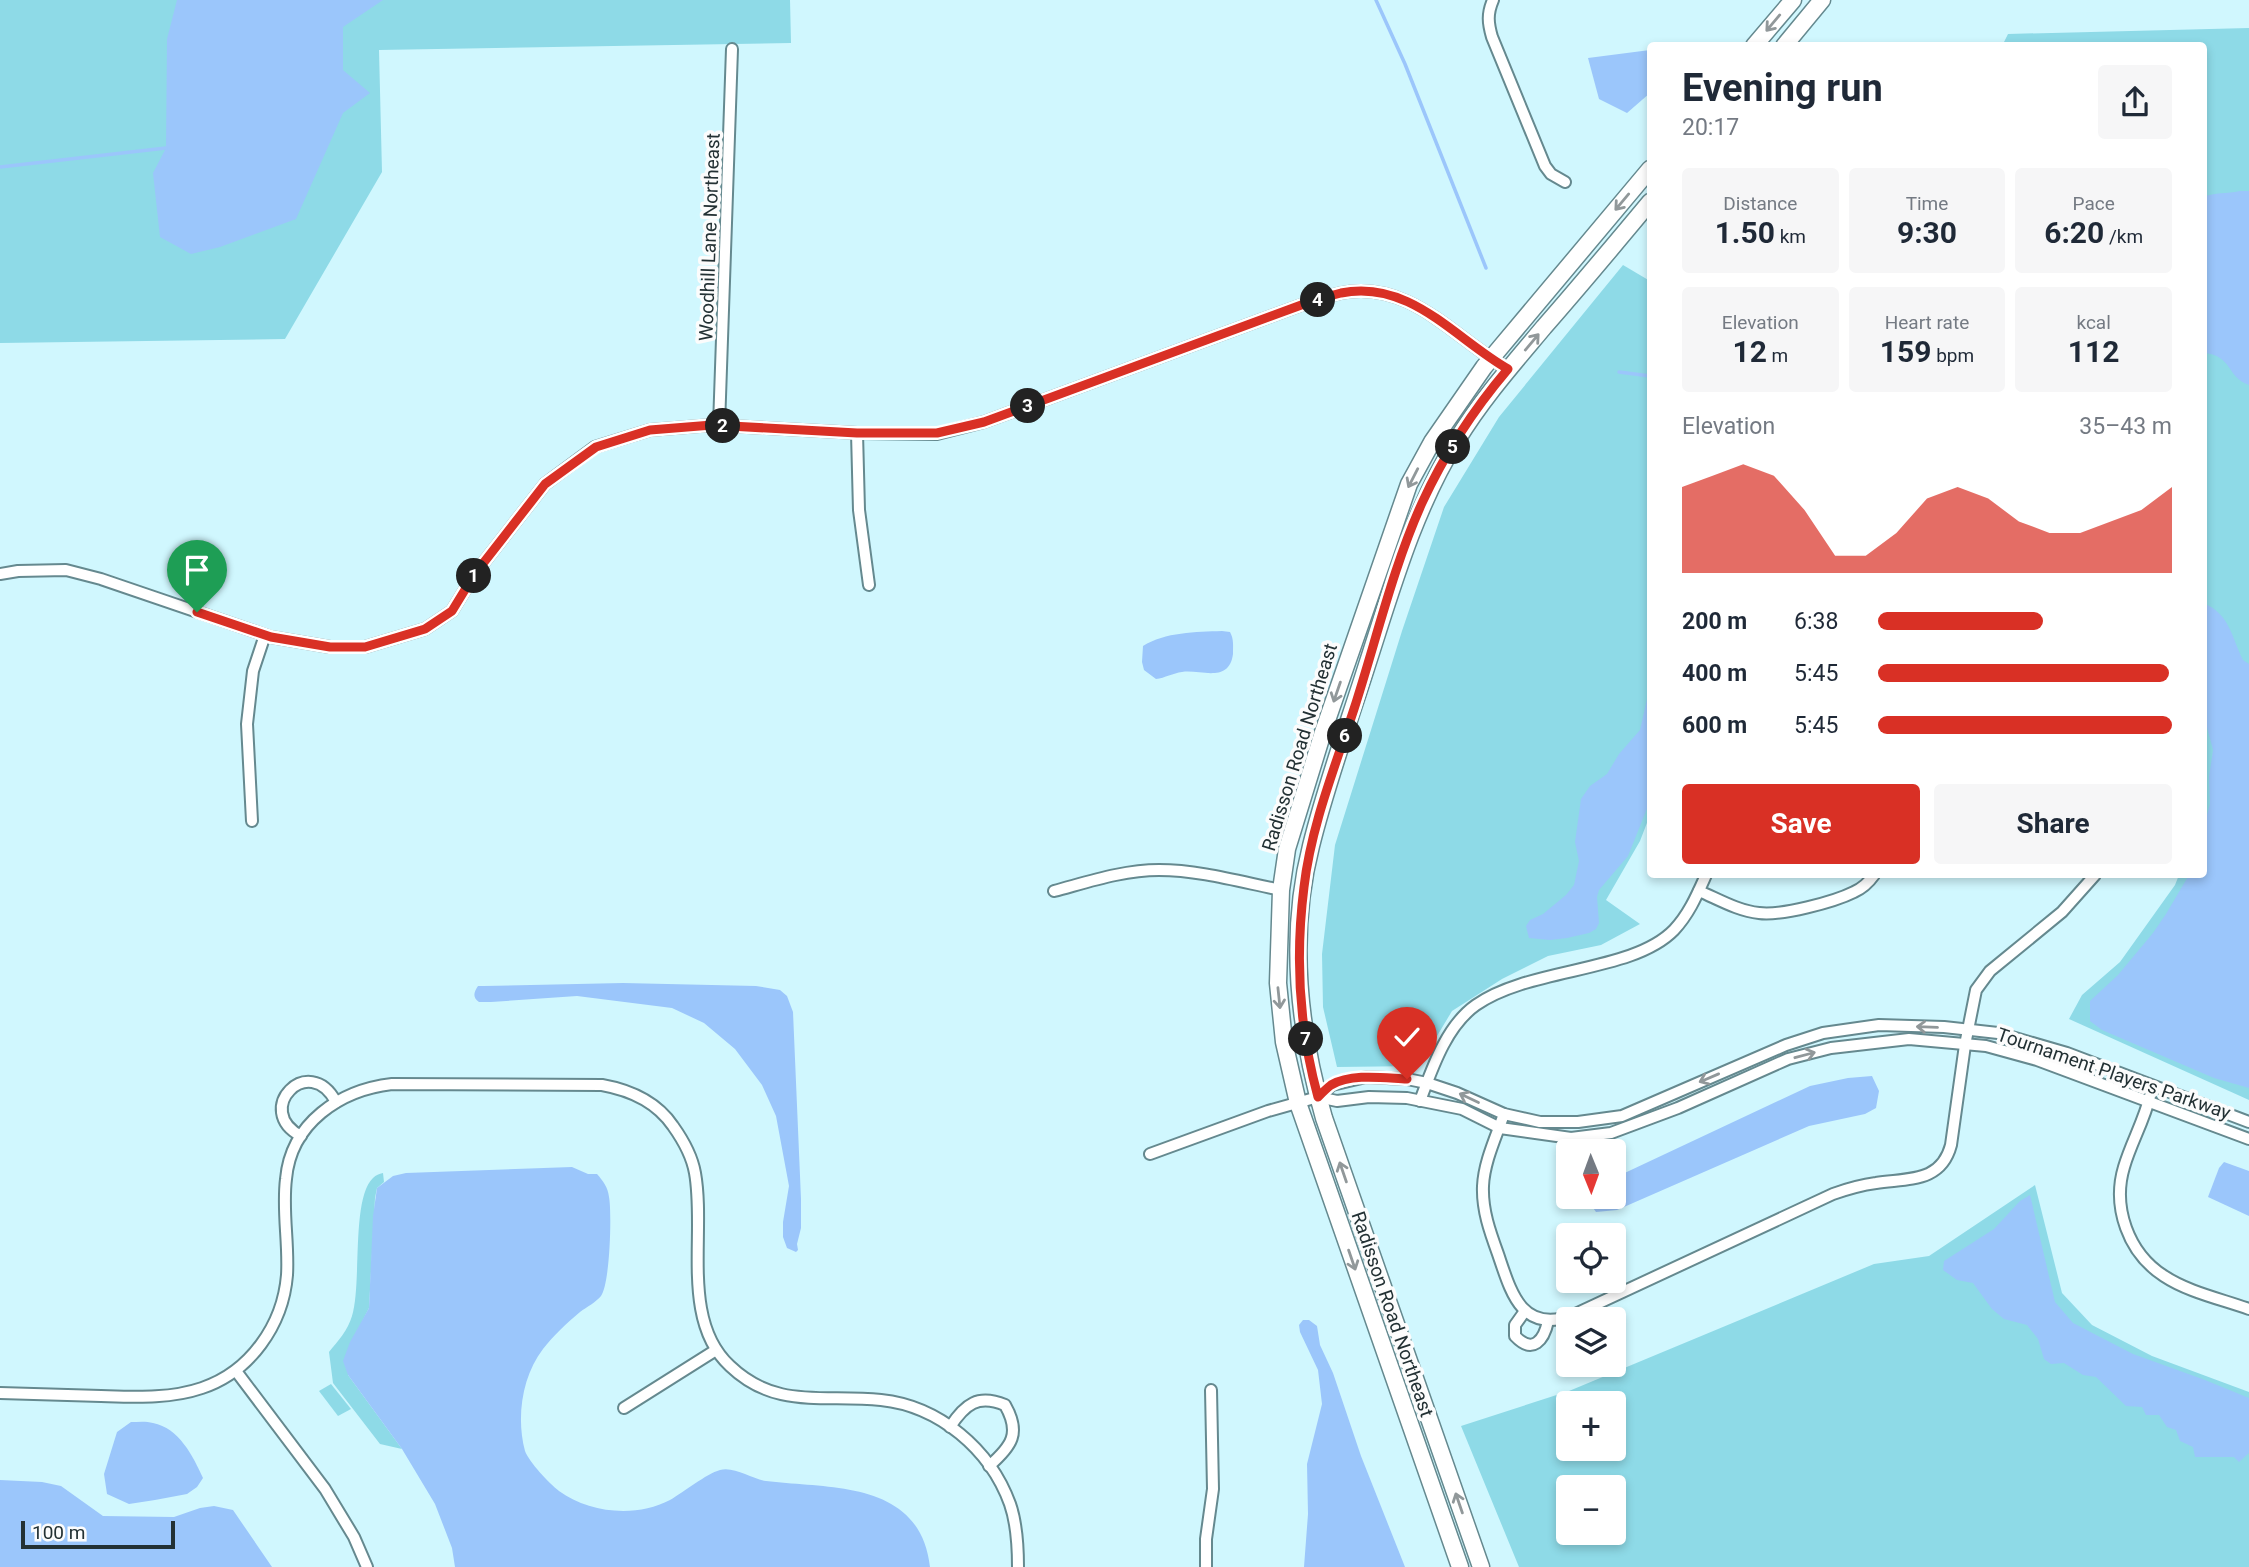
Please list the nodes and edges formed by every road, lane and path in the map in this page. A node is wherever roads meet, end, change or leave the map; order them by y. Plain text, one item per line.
1 (1493, 0) edge
2 (1793, 0) edge
3 (1822, 0) edge
4 (1757, 42) edge
5 (1787, 42) edge
6 (732, 49) dead end
7 (1647, 173) edge
8 (1565, 182) dead end
9 (1647, 206) edge
10 (1491, 359) junction
11 (1508, 369) junction
12 (719, 426) junction
13 (857, 433) junction
14 (0, 574) edge
15 (869, 585) dead end
16 (265, 635) junction
17 (252, 821) dead end
18 (1705, 878) edge
19 (1872, 878) edge
20 (2092, 878) edge
21 (1281, 890) junction
22 (1054, 891) dead end
23 (1699, 891) junction
24 (1968, 1030) junction
25 (1965, 1045) junction
26 (1427, 1083) junction
27 (2153, 1087) junction
28 (1318, 1097) junction
29 (1420, 1101) junction
30 (2149, 1101) junction
31 (336, 1102) junction
32 (1298, 1103) junction
33 (1504, 1114) junction
34 (2249, 1122) edge
35 (1500, 1128) junction
36 (301, 1136) junction
37 (2249, 1139) edge
38 (1150, 1154) dead end
39 (2249, 1309) edge
40 (1525, 1311) junction
41 (1548, 1321) junction
42 (716, 1350) junction
43 (236, 1371) junction
44 (1211, 1390) dead end
45 (0, 1393) edge
46 (624, 1408) dead end
47 (950, 1427) junction
48 (989, 1466) junction
49 (367, 1567) edge
50 (1018, 1567) edge
51 (1206, 1567) edge
52 (1460, 1567) edge
53 (1481, 1567) edge

1 - 8 street
2 -> 4 main road
3 - 5 main road
6 - 12 street, Woodhill Lane Northeast
7 -> 10 main road, Radisson Road Northeast
11 -> 9 main road, Radisson Road Northeast
10 - 11 street
10 - 13 street
10 -> 21 main road, Radisson Road Northeast
11 - 28 main road, Radisson Road Northeast
12 - 13 street
12 - 16 street
13 - 15 street
14 - 16 street
16 - 17 street
18 - 23 street
19 - 23 street
20 - 24 street
21 - 22 street
21 -> 32 main road, Radisson Road Northeast
23 - 26 street
24 - 25 street
24 - 27 street, Tournament Players Parkway
24 -> 33 street, Tournament Players Parkway
25 - 30 street, Tournament Players Parkway
35 -> 25 street, Tournament Players Parkway
25 - 41 street
26 - 28 street, Tournament Players Parkway
26 - 29 street
33 -> 26 street, Tournament Players Parkway
27 - 30 street
27 - 34 street, Tournament Players Parkway
28 - 29 street, Tournament Players Parkway
28 - 32 street, Tournament Players Parkway
53 -> 28 main road, Radisson Road Northeast
29 - 35 street, Tournament Players Parkway
30 - 37 street, Tournament Players Parkway
30 - 39 street
31 - 36 street
31 - 36 street
31 - 42 street
32 - 38 street, Tournament Players Parkway
32 -> 52 main road, Radisson Road Northeast
33 - 35 street
35 - 40 street
36 - 43 street
40 - 41 street
40 - 41 street
42 - 46 street
42 - 47 street
43 - 45 street
43 - 49 street
44 - 51 street
47 - 48 street
47 - 48 street
48 - 50 street

